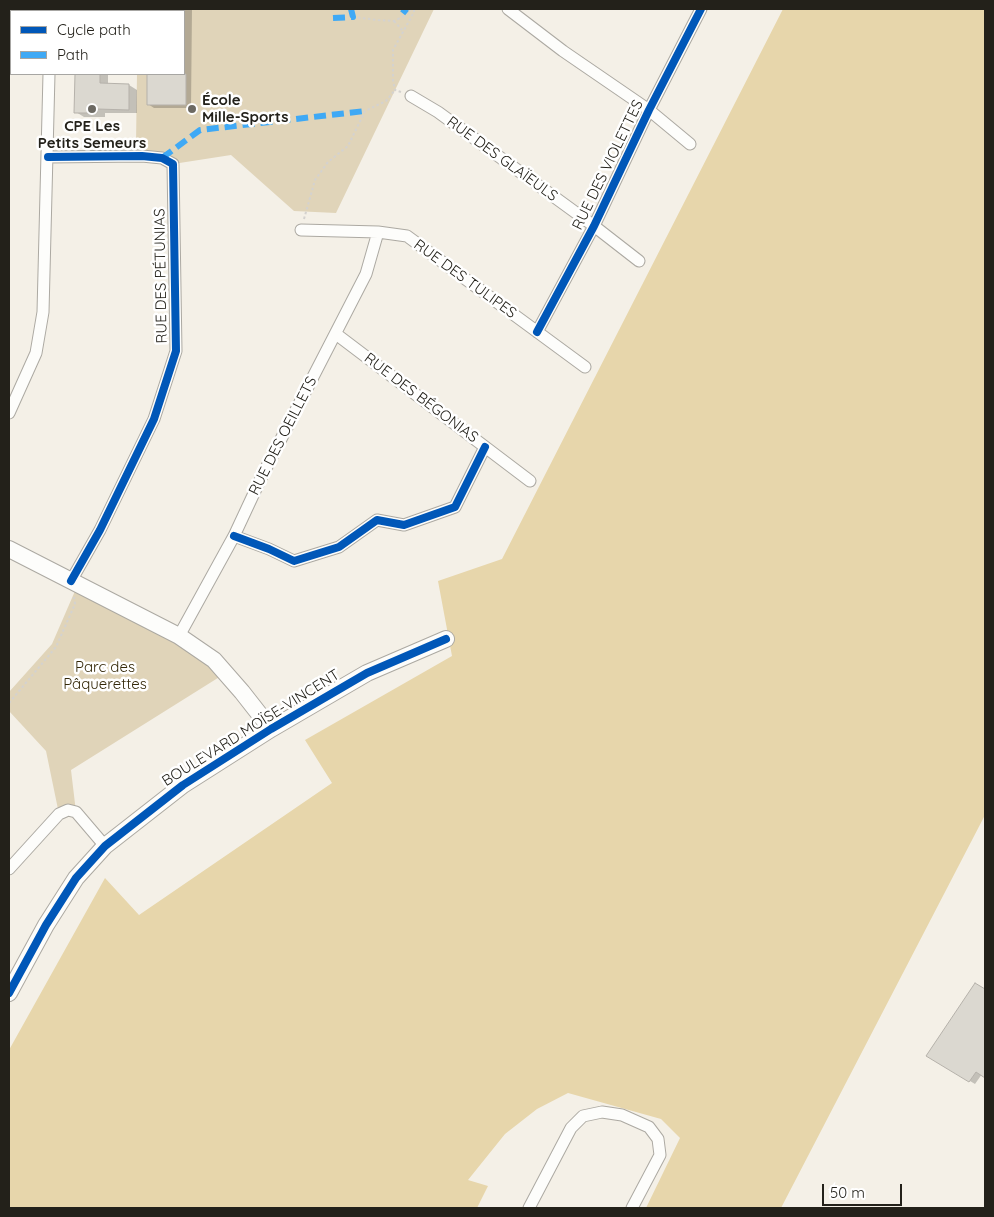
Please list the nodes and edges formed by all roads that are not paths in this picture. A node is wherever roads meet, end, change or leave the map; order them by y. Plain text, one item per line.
1 (508, 9) edge
2 (701, 9) edge
3 (49, 75) edge
4 (411, 96) road end
5 (649, 110) junction
6 (690, 144) dead end
7 (48, 157) junction
8 (594, 226) junction
9 (301, 230) road end
10 (378, 232) junction
11 (638, 261) dead end
12 (537, 332) junction
13 (336, 334) junction
14 (585, 366) dead end
15 (9, 413) edge
16 (485, 447) junction
17 (530, 481) dead end
18 (234, 536) junction
19 (9, 549) edge
20 (72, 581) junction
21 (179, 636) junction
22 (446, 639) dead end
23 (271, 729) junction
24 (105, 846) junction
25 (9, 869) edge
26 (9, 993) edge
27 (529, 1208) edge
28 (632, 1208) edge

1 - 5 street
2 - 5 street, RUE DES VIOLETTES
3 - 7 street
4 - 8 street, RUE DES GLAÏEULS
5 - 6 street
5 - 8 street, RUE DES VIOLETTES
7 - 15 street
7 - 20 street, RUE DES PÉTUNIAS
8 - 11 street, RUE DES GLAÏEULS
8 - 12 street, RUE DES VIOLETTES
9 - 10 street, RUE DES TULIPES
10 - 12 street, RUE DES TULIPES
10 - 13 street, RUE DES OEILLETS
12 - 14 street, RUE DES TULIPES
13 - 16 street, RUE DES BÉGONIAS
13 - 18 street, RUE DES OEILLETS
16 - 17 street, RUE DES BÉGONIAS
16 - 18 street
18 - 21 street, RUE DES OEILLETS
19 - 20 street
20 - 21 street
21 - 23 street
22 - 23 street, BOULEVARD MOÏSE-VINCENT
23 - 24 street, BOULEVARD MOÏSE-VINCENT
24 - 25 street
24 - 26 street, BOULEVARD MOÏSE-VINCENT
27 - 28 street

